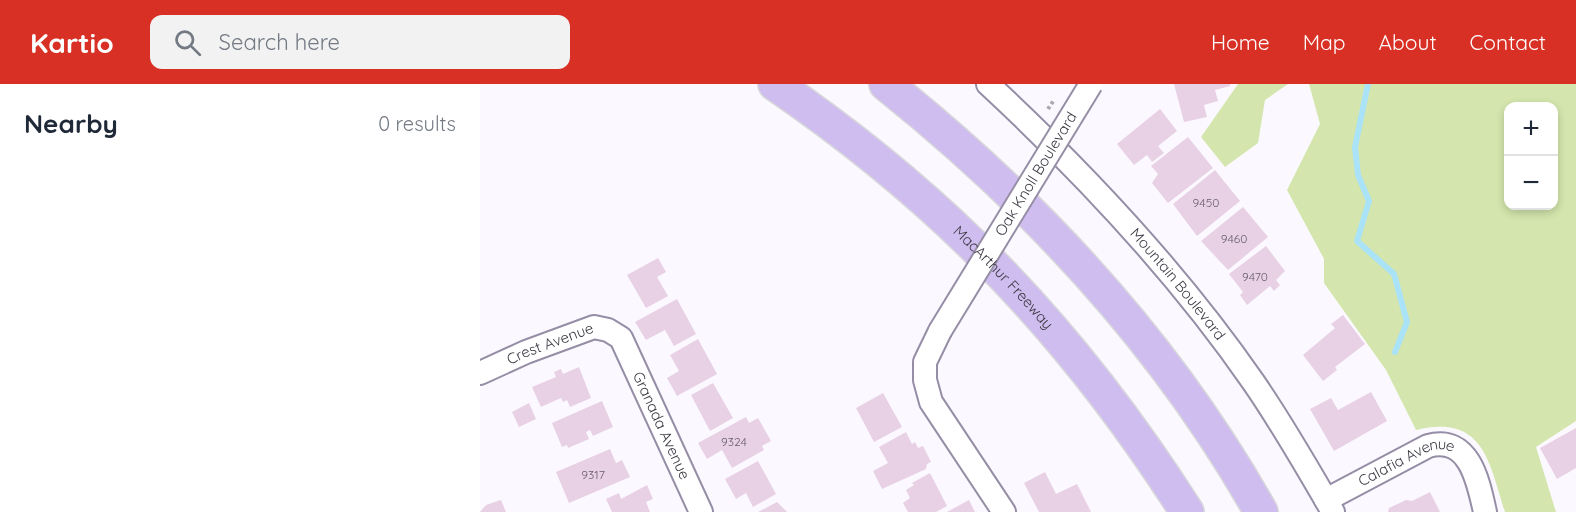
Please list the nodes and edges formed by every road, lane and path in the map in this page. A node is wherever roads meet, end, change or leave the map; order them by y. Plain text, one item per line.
1 (775, 84) edge
2 (886, 84) edge
3 (988, 84) edge
4 (1091, 84) edge
5 (621, 338) joint
6 (480, 373) edge
7 (1329, 506) edge
8 (701, 512) edge
9 (1004, 512) edge
10 (1187, 512) edge
11 (1261, 512) edge
12 (1485, 512) edge

1 - 10 highway, MacArthur Freeway
2 - 11 highway
3 - 7 street, Mountain Boulevard
4 - 9 street, Oak Knoll Boulevard, bridge
5 - 6 street, Crest Avenue
5 - 8 street, Granada Avenue
7 - 12 street, Calafia Avenue

